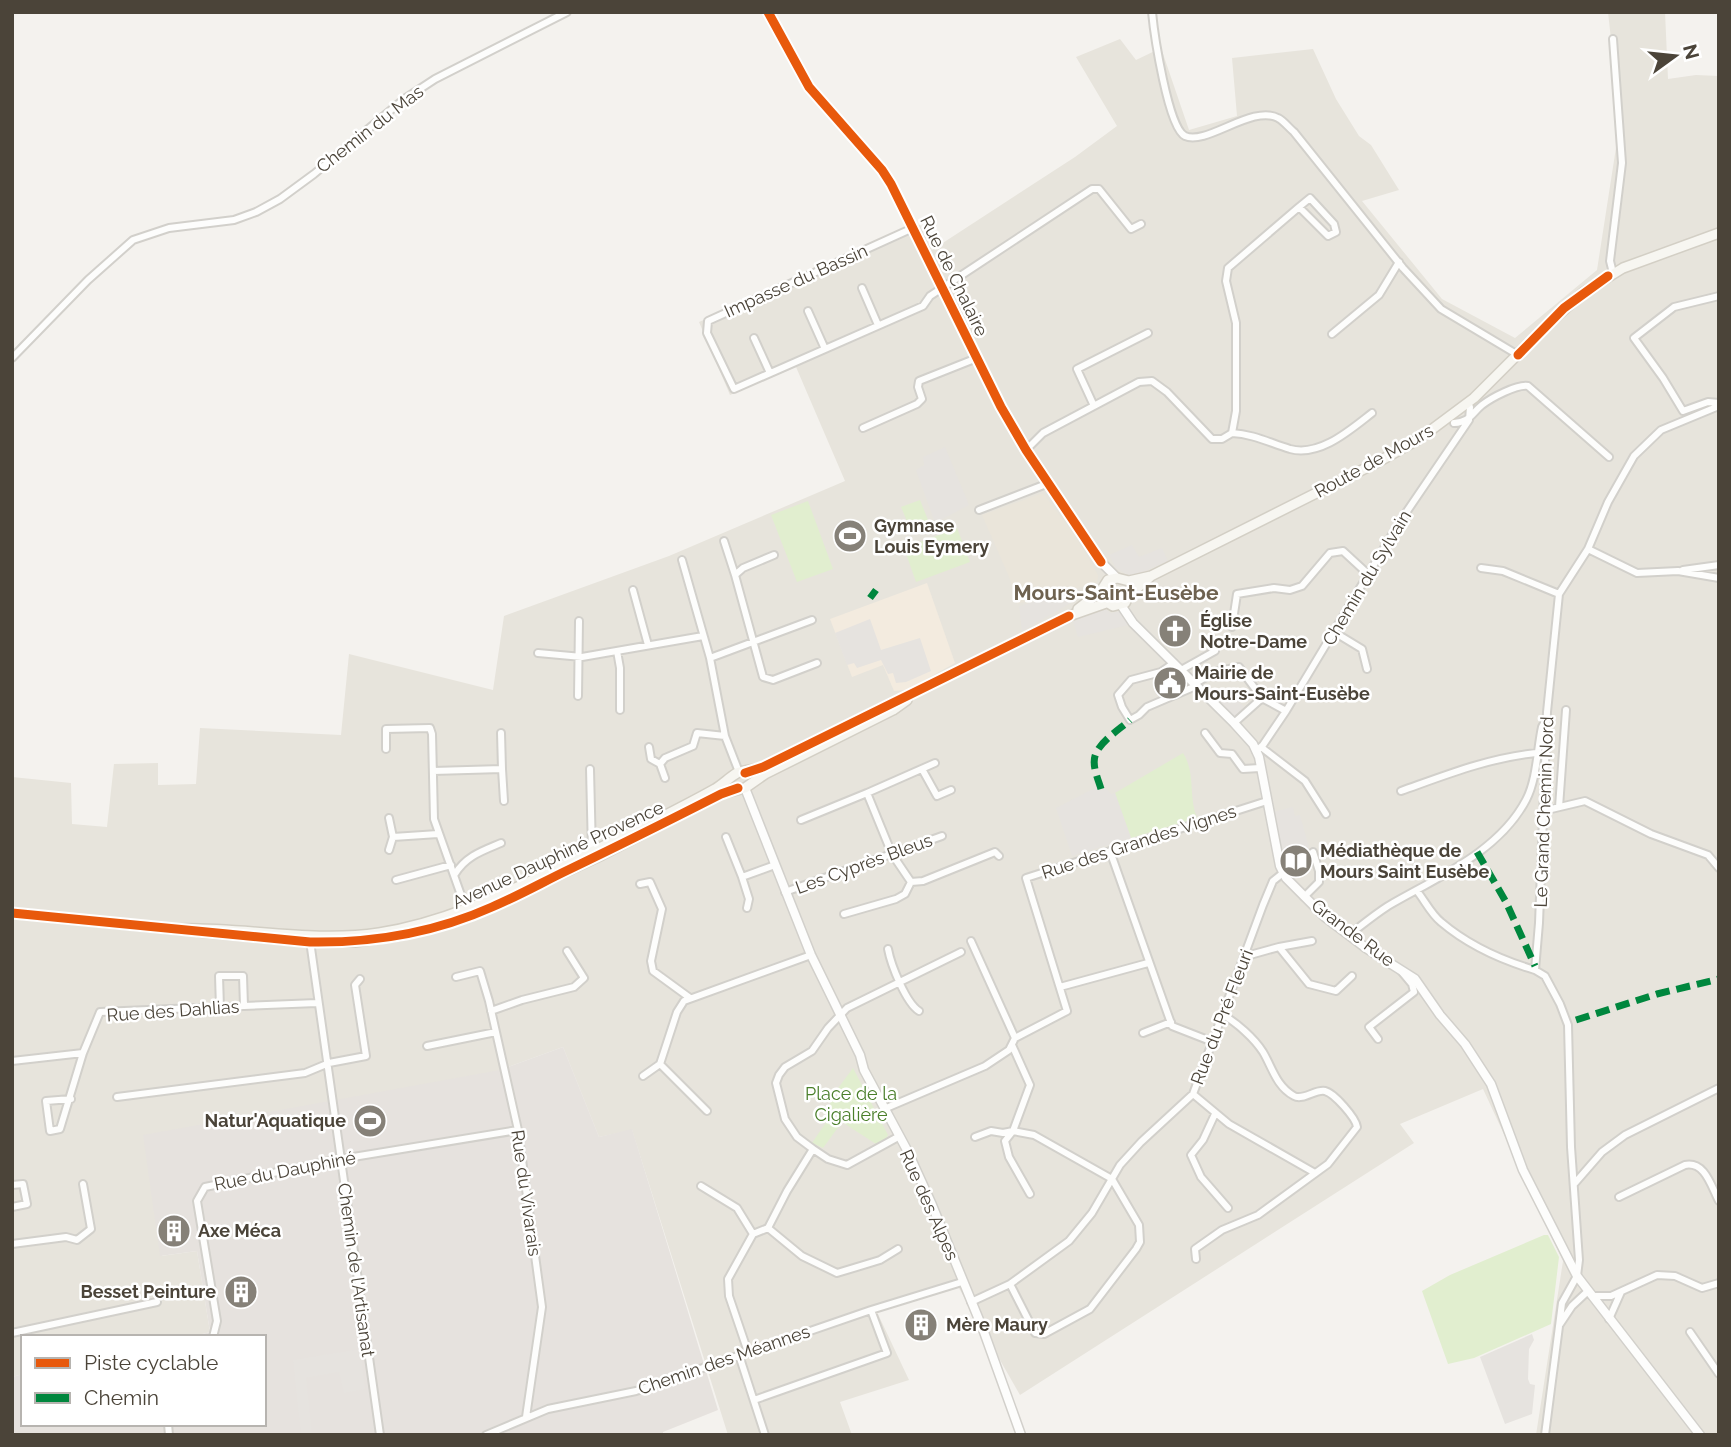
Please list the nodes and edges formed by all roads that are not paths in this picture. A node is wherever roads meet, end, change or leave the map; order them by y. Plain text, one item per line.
1 (567, 12) edge
2 (768, 12) edge
3 (1152, 12) edge
4 (1613, 39) dead end
5 (1299, 207) junction
6 (1141, 224) dead end
7 (913, 228) junction
8 (1719, 233) edge
9 (1399, 262) junction
10 (1613, 273) junction
11 (862, 288) dead end
12 (942, 289) junction
13 (1719, 296) edge
14 (808, 312) dead end
15 (878, 325) junction
16 (1148, 333) dead end
17 (1332, 334) dead end
18 (754, 338) dead end
19 (825, 349) junction
20 (1518, 355) junction
21 (12, 358) edge
22 (977, 358) junction
23 (770, 373) junction
24 (1475, 402) junction
25 (1719, 404) edge
26 (1094, 406) junction
27 (1372, 413) dead end
28 (1469, 420) junction
29 (1450, 422) junction
30 (863, 428) dead end
31 (1232, 433) junction
32 (1460, 435) junction
33 (1026, 450) junction
34 (1609, 457) dead end
35 (1049, 483) junction
36 (979, 510) dead end
37 (724, 541) dead end
38 (1588, 549) junction
39 (774, 555) dead end
40 (682, 560) dead end
41 (1101, 562) junction
42 (1719, 565) edge
43 (1481, 568) dead end
44 (1678, 571) junction
45 (735, 575) junction
46 (1369, 575) junction
47 (1151, 576) junction
48 (1719, 578) edge
49 (1120, 580) junction
50 (1103, 587) junction
51 (633, 590) dead end
52 (1559, 594) junction
53 (1129, 595) junction
54 (1106, 603) junction
55 (1121, 605) junction
56 (1069, 615) junction
57 (812, 620) dead end
58 (579, 621) dead end
59 (1232, 627) dead end
60 (1334, 632) junction
61 (703, 636) junction
62 (753, 644) junction
63 (648, 645) junction
64 (617, 651) junction
65 (1215, 651) dead end
66 (538, 653) dead end
67 (578, 657) junction
68 (710, 658) junction
69 (817, 663) dead end
70 (1178, 667) junction
71 (1367, 669) dead end
72 (1195, 685) junction
73 (920, 691) junction
74 (579, 696) dead end
75 (1262, 698) junction
76 (620, 710) dead end
77 (1566, 710) dead end
78 (1286, 711) junction
79 (1547, 718) junction
80 (1234, 723) junction
81 (501, 733) dead end
82 (1205, 733) dead end
83 (725, 736) junction
84 (649, 747) dead end
85 (386, 749) dead end
86 (1259, 749) junction
87 (1536, 753) junction
88 (935, 763) dead end
89 (660, 764) junction
90 (1260, 768) junction
91 (502, 769) junction
92 (590, 769) dead end
93 (922, 769) junction
94 (433, 771) junction
95 (739, 774) junction
96 (665, 778) dead end
97 (744, 787) junction
98 (951, 790) dead end
99 (1401, 791) dead end
100 (867, 793) junction
101 (504, 801) dead end
102 (1267, 801) junction
103 (1559, 807) junction
104 (1543, 811) junction
105 (1326, 814) dead end
106 (389, 818) dead end
107 (801, 820) dead end
108 (438, 834) junction
109 (942, 836) dead end
110 (393, 837) junction
111 (726, 837) dead end
112 (501, 843) dead end
113 (389, 850) dead end
114 (592, 852) junction
115 (1111, 852) junction
116 (1313, 852) dead end
117 (892, 854) junction
118 (999, 856) dead end
119 (451, 865) junction
120 (775, 865) junction
121 (1719, 868) edge
122 (1283, 873) junction
123 (455, 874) junction
124 (742, 877) junction
125 (396, 880) dead end
126 (911, 883) junction
127 (640, 884) dead end
128 (1417, 891) junction
129 (785, 892) junction
130 (1304, 897) junction
131 (747, 908) dead end
132 (12, 913) edge
133 (467, 913) junction
134 (844, 914) dead end
135 (1349, 935) junction
136 (310, 939) junction
137 (971, 941) dead end
138 (1312, 941) dead end
139 (1279, 947) junction
140 (888, 949) dead end
141 (567, 951) dead end
142 (961, 952) dead end
143 (1245, 954) junction
144 (811, 956) junction
145 (1148, 963) junction
146 (1402, 970) junction
147 (1535, 970) junction
148 (1352, 976) dead end
149 (456, 977) dead end
150 (360, 979) dead end
151 (900, 980) junction
152 (1060, 987) junction
153 (690, 998) junction
154 (317, 1003) junction
155 (244, 1006) junction
156 (220, 1008) junction
157 (491, 1011) junction
158 (919, 1011) dead end
159 (839, 1014) junction
160 (1223, 1015) junction
161 (1171, 1022) junction
162 (496, 1032) junction
163 (1143, 1033) dead end
164 (1378, 1039) dead end
165 (1013, 1041) junction
166 (1213, 1042) junction
167 (427, 1046) dead end
168 (83, 1053) junction
169 (12, 1061) edge
170 (329, 1063) junction
171 (660, 1065) junction
172 (643, 1076) dead end
173 (1719, 1088) edge
174 (1193, 1094) junction
175 (117, 1097) dead end
176 (71, 1099) junction
177 (884, 1110) junction
178 (706, 1111) dead end
179 (1215, 1114) junction
180 (517, 1130) junction
181 (1013, 1131) junction
182 (898, 1137) junction
183 (975, 1137) dead end
184 (813, 1149) junction
185 (341, 1160) junction
186 (1315, 1173) junction
187 (1112, 1179) junction
188 (1575, 1183) junction
189 (83, 1184) dead end
190 (12, 1185) edge
191 (701, 1186) dead end
192 (1030, 1194) dead end
193 (1619, 1197) dead end
194 (1719, 1201) edge
195 (12, 1207) edge
196 (1228, 1208) dead end
197 (768, 1228) junction
198 (753, 1234) junction
199 (12, 1244) edge
200 (898, 1249) dead end
201 (1196, 1259) dead end
202 (1577, 1276) junction
203 (962, 1282) junction
204 (1719, 1283) edge
205 (1010, 1284) junction
206 (1621, 1292) junction
207 (1590, 1293) junction
208 (157, 1302) dead end
209 (971, 1303) junction
210 (872, 1310) junction
211 (1609, 1320) junction
212 (1559, 1325) junction
213 (1690, 1332) dead end
214 (12, 1333) edge
215 (214, 1335) edge
216 (748, 1352) junction
217 (739, 1355) junction
218 (1719, 1374) edge
219 (754, 1400) junction
220 (526, 1417) junction
221 (380, 1435) edge
222 (486, 1435) edge
223 (765, 1435) edge
224 (1021, 1435) edge
225 (1545, 1435) edge
226 (1700, 1435) edge

1 - 21 street, Chemin du Mas
2 - 7 street, Rue de Chalaire
3 - 9 street
4 - 10 street
5 - 5 street
5 - 31 street
6 - 12 street, Rue de Chalaire
7 - 12 street, Rue de Chalaire
7 - 23 street, Impasse du Bassin
8 - 10 main road, Route de Mours
9 - 17 street
9 - 20 street
10 - 20 main road, Route de Mours
11 - 15 street
12 - 15 street
12 - 22 street, Rue de Chalaire
13 - 25 street
14 - 19 street
15 - 19 street
16 - 26 street
18 - 23 street
19 - 23 street
20 - 24 main road, Route de Mours
22 - 30 street
22 - 33 street, Rue de Chalaire
24 - 28 street
24 - 28 street, Chemin du Sylvain
24 - 29 main road, Route de Mours
24 - 34 street, Chemin du Sylvain
25 - 38 street, Le Grand Chemin Nord
26 - 31 street
26 - 33 street
27 - 31 street
28 - 29 street
28 - 32 street, Chemin du Sylvain
29 - 32 street
29 - 47 main road, Route de Mours
32 - 46 street, Chemin du Sylvain
33 - 35 street, Rue de Chalaire
35 - 36 street
35 - 41 street, Rue de Chalaire
37 - 45 street
38 - 44 street
38 - 52 street, Le Grand Chemin Nord
39 - 45 street
40 - 61 street
41 - 49 street, Rue de Chalaire
41 - 50 street, Rue de Chalaire
42 - 44 street
43 - 52 street
44 - 48 street
45 - 62 street
46 - 59 street
46 - 60 street, Chemin du Sylvain
47 - 49 main road, Route de Mours
47 - 53 main road, Route de Mours
49 - 50 main road
49 - 53 main road
50 - 54 main road
50 - 56 main road, Avenue Dauphiné Provence
51 - 63 street
52 - 79 street, Le Grand Chemin Nord
53 - 55 main road
54 - 55 main road
54 - 56 main road, Avenue Dauphiné Provence
55 - 70 street, Grande Rue
56 - 73 main road, Avenue Dauphiné Provence
57 - 62 street
58 - 67 street
60 - 71 street
60 - 78 street, Chemin du Sylvain
61 - 63 street
61 - 68 street
62 - 68 street
62 - 69 street
63 - 64 street
64 - 67 street
64 - 76 street
65 - 70 street
66 - 67 street
67 - 74 street
68 - 83 street
70 - 72 street, Grande Rue
70 - 72 street
72 - 75 street
72 - 80 street, Grande Rue
73 - 95 main road, Avenue Dauphiné Provence
73 - 97 main road, Avenue Dauphiné Provence
75 - 78 street
75 - 80 street
77 - 103 street
78 - 86 street, Chemin du Sylvain
79 - 87 street
79 - 104 street, Le Grand Chemin Nord
80 - 86 street, Grande Rue
81 - 91 street
82 - 90 street
83 - 89 street
83 - 95 street
84 - 89 street
85 - 94 street
86 - 90 street, Grande Rue
86 - 105 street
87 - 99 street
87 - 128 street
88 - 93 street
89 - 96 street
90 - 102 street, Grande Rue
91 - 94 street
91 - 101 street
92 - 114 street
93 - 98 street
93 - 100 street
94 - 108 street
95 - 97 main road
95 - 97 main road
95 - 114 main road, Avenue Dauphiné Provence
97 - 120 street, Rue des Alpes
97 - 133 main road, Avenue Dauphiné Provence
100 - 107 street
100 - 117 street
102 - 115 street, Rue des Grandes Vignes
102 - 122 street, Grande Rue
103 - 104 street
103 - 121 street
104 - 147 street, Le Grand Chemin Nord
106 - 110 street
108 - 110 street
108 - 119 street
109 - 117 street, Les Cyprès Bleus
110 - 113 street
111 - 124 street
112 - 123 street
114 - 133 main road, Avenue Dauphiné Provence
115 - 145 street
115 - 152 street, Rue des Grandes Vignes
116 - 130 street
117 - 126 street
117 - 129 street, Les Cyprès Bleus
118 - 126 street
119 - 123 street
119 - 125 street
120 - 124 street
120 - 129 street, Rue des Alpes
122 - 130 street, Grande Rue
122 - 143 street, Rue du Pré Fleuri
123 - 133 street
124 - 131 street
126 - 134 street
127 - 153 street
128 - 135 street
128 - 147 street
129 - 144 street, Rue des Alpes
130 - 135 street, Grande Rue
132 - 136 main road, Avenue Dauphiné Provence
133 - 136 main road, Avenue Dauphiné Provence
135 - 146 street, Grande Rue
136 - 154 street, Chemin de l'Artisanat
137 - 165 street
138 - 139 street
139 - 143 street
139 - 148 street
140 - 151 street
141 - 157 street
142 - 151 street
143 - 160 street, Rue du Pré Fleuri
144 - 153 street
144 - 159 street, Rue des Alpes
145 - 152 street
145 - 161 street
146 - 164 street
146 - 202 street, Grande Rue
147 - 188 street
149 - 157 street, Rue du Vivarais
150 - 170 street
151 - 158 street
151 - 159 street
152 - 165 street, Rue des Grandes Vignes
153 - 171 street
154 - 155 street, Rue des Dahlias
154 - 170 street, Chemin de l'Artisanat
155 - 156 street, Rue des Dahlias
155 - 156 street
156 - 168 street, Rue des Dahlias
157 - 162 street, Rue du Vivarais
159 - 177 street, Rue des Alpes
159 - 184 street
160 - 166 street, Rue du Pré Fleuri
160 - 186 street
161 - 163 street
161 - 166 street
162 - 167 street
162 - 180 street, Rue du Vivarais
165 - 177 street, Rue des Grandes Vignes
165 - 181 street
166 - 174 street, Rue du Pré Fleuri
168 - 169 street
168 - 176 street
170 - 175 street
170 - 185 street, Chemin de l'Artisanat
171 - 172 street
171 - 178 street
173 - 188 street
174 - 179 street
174 - 187 street, Rue du Pré Fleuri
176 - 176 street
177 - 182 street, Rue des Alpes
179 - 186 street
179 - 196 street
180 - 185 street, Rue du Dauphiné
180 - 220 street, Rue du Vivarais
181 - 183 street
181 - 187 street
181 - 192 street
182 - 184 street
182 - 203 street, Rue des Alpes
184 - 197 street
185 - 215 street, Rue du Dauphiné
185 - 221 street, Chemin de l'Artisanat
186 - 201 street
187 - 205 street, Rue du Pré Fleuri
187 - 205 street
188 - 202 street
189 - 199 street
190 - 195 street
191 - 198 street
193 - 194 street
197 - 198 street
197 - 200 street
198 - 216 street
202 - 207 street, Grande Rue
202 - 212 street
203 - 209 street, Rue des Alpes
203 - 210 street, Chemin des Méannes
204 - 206 street
205 - 209 street, Rue du Pré Fleuri
206 - 207 street
206 - 211 street
207 - 211 street, Grande Rue
207 - 212 street
208 - 214 street
209 - 224 street, Rue des Alpes
210 - 216 street, Chemin des Méannes
210 - 219 street
211 - 226 street, Grande Rue
212 - 225 street
213 - 218 street
216 - 217 street, Chemin des Méannes
217 - 219 street
217 - 220 street, Chemin des Méannes
219 - 223 street
220 - 222 street, Chemin des Méannes

